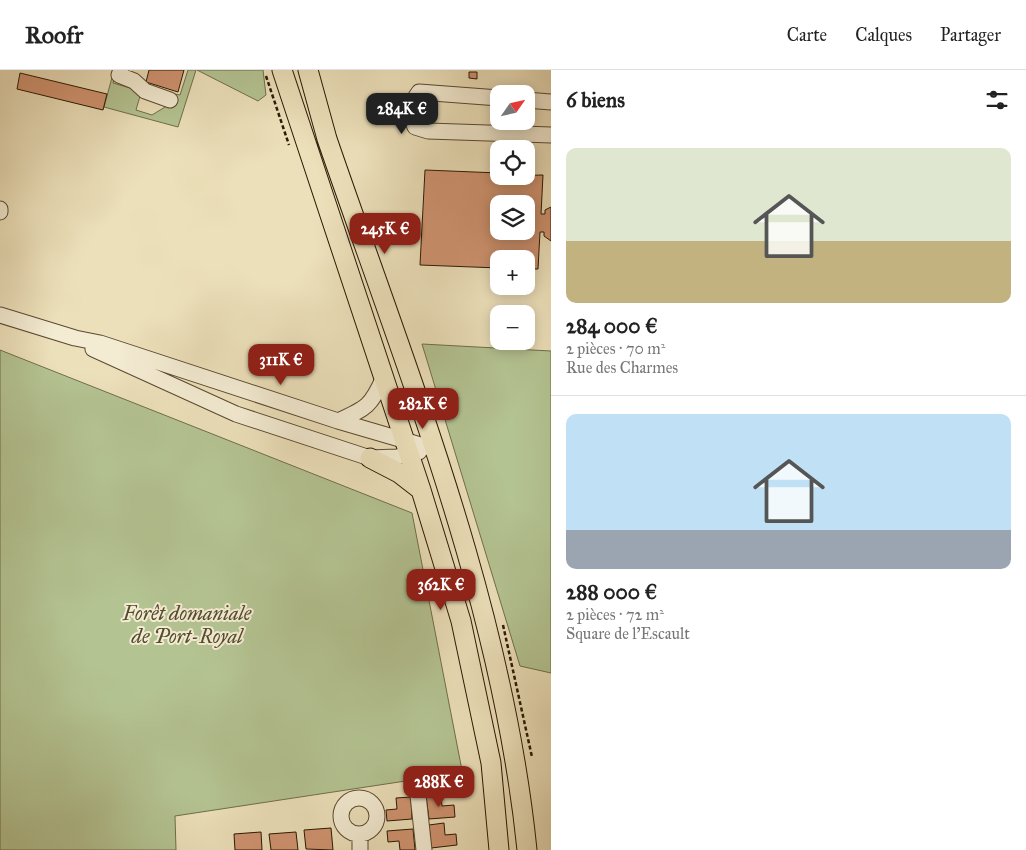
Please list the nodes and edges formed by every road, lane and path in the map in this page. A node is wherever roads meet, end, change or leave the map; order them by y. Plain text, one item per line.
1 (121, 70) edge
2 (282, 70) edge
3 (308, 70) edge
4 (490, 97) edge
5 (170, 100) dead end
6 (535, 101) edge
7 (551, 102) edge
8 (551, 135) edge
9 (0, 315) edge
10 (75, 338) junction
11 (384, 376) junction
12 (338, 421) junction
13 (407, 448) junction
14 (434, 449) junction
15 (370, 458) junction
16 (421, 490) junction
17 (418, 795) dead end
18 (360, 834) dead end
19 (360, 850) edge
20 (424, 850) edge
21 (499, 850) edge
22 (527, 850) edge

1 - 5 street
2 - 11 main road
3 - 14 main road
4 - 8 street
6 - 7 street
9 - 10 street
10 - 12 street
10 - 15 street
11 - 12 street
11 - 13 main road
12 - 13 street
13 - 14 street
13 - 15 street
13 - 16 main road
14 - 22 main road
15 - 16 main road
16 - 21 main road
17 - 20 street
18 - 19 street

